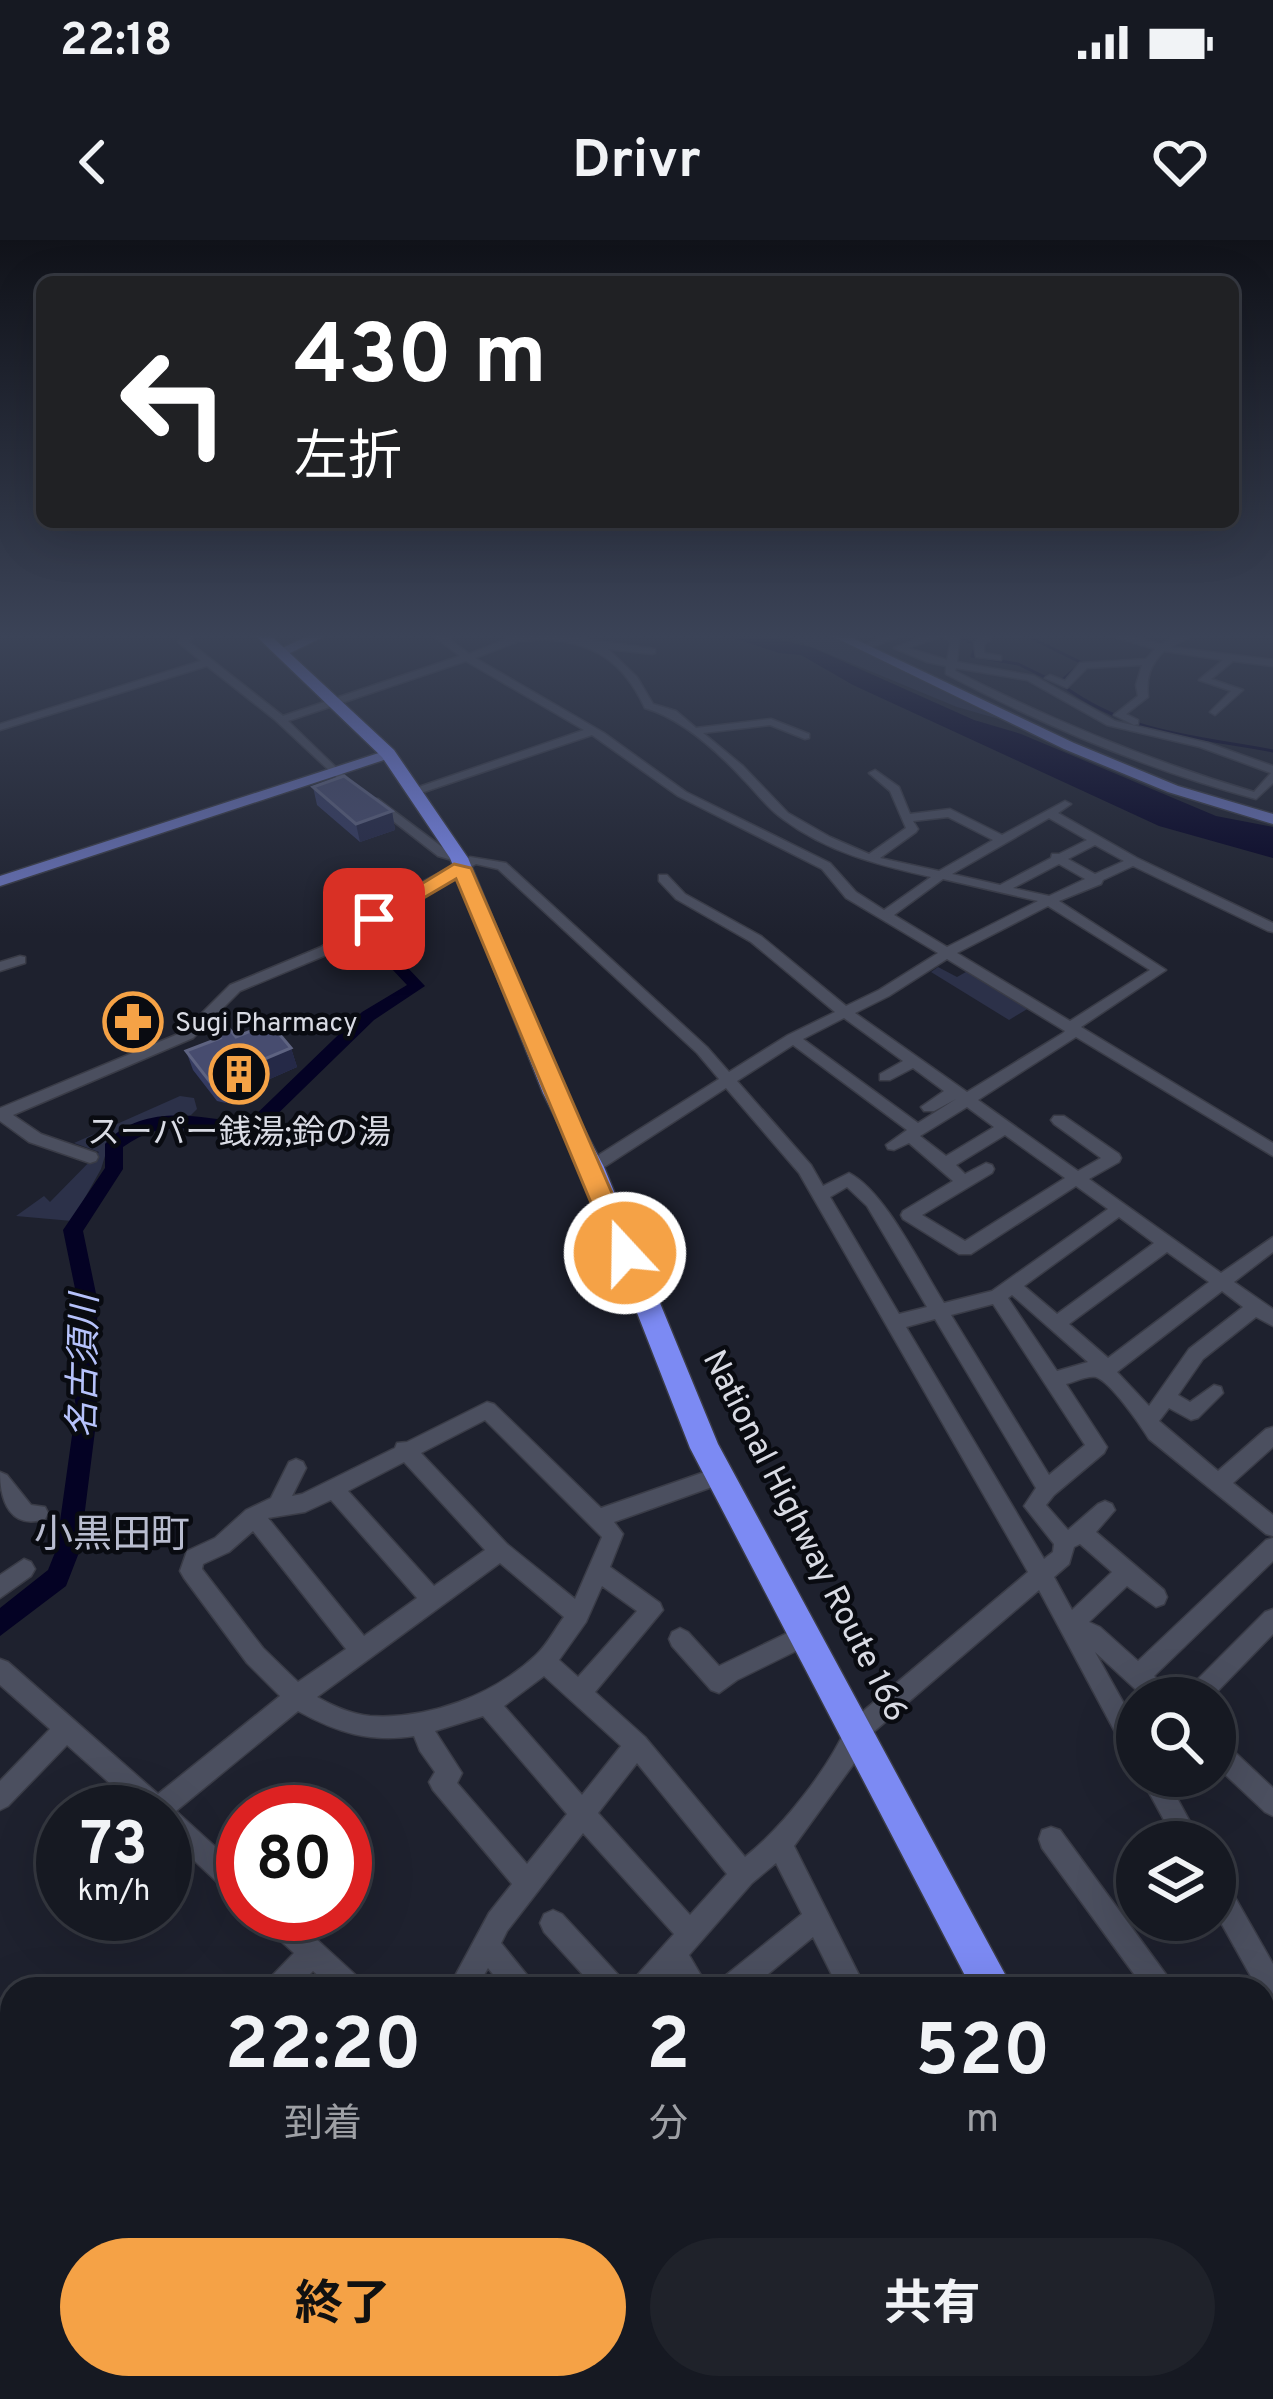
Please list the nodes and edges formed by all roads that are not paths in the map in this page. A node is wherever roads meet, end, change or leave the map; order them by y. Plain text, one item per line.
1 (298, 734) edge
2 (367, 734) edge
3 (584, 734) edge
4 (592, 734) edge
5 (697, 734) edge
6 (800, 734) edge
7 (1044, 734) edge
8 (1085, 734) edge
9 (1147, 734) edge
10 (1162, 734) edge
11 (1088, 735) junction
12 (805, 736) dead end
13 (1192, 742) junction
14 (1069, 746) junction
15 (388, 754) junction
16 (1139, 756) junction
17 (1240, 757) junction
18 (332, 771) junction
19 (1176, 771) junction
20 (875, 773) dead end
21 (1273, 773) edge
22 (1216, 785) junction
23 (419, 795) junction
24 (1065, 804) dead end
25 (390, 812) junction
26 (1049, 813) junction
27 (907, 818) junction
28 (1273, 819) edge
29 (1002, 840) junction
30 (1095, 840) junction
31 (1057, 857) junction
32 (870, 859) junction
33 (1133, 861) junction
34 (460, 863) junction
35 (944, 873) junction
36 (663, 878) dead end
37 (0, 881) edge
38 (1097, 881) junction
39 (1001, 889) junction
40 (1048, 903) junction
41 (884, 916) junction
42 (1273, 928) edge
43 (949, 952) junction
44 (20, 960) dead end
45 (0, 968) edge
46 (847, 1012) junction
47 (1072, 1028) junction
48 (793, 1037) junction
49 (895, 1046) junction
50 (875, 1057) dead end
51 (915, 1060) junction
52 (885, 1077) dead end
53 (729, 1079) junction
54 (963, 1094) junction
55 (929, 1107) dead end
56 (0, 1113) edge
57 (1059, 1120) dead end
58 (1006, 1126) junction
59 (907, 1137) junction
60 (1273, 1150) edge
61 (90, 1157) dead end
62 (946, 1164) junction
63 (592, 1167) junction
64 (986, 1169) dead end
65 (1076, 1179) junction
66 (964, 1183) junction
67 (821, 1194) junction
68 (1118, 1210) junction
69 (1166, 1243) junction
70 (1273, 1243) edge
71 (1222, 1282) junction
72 (1005, 1290) junction
73 (939, 1312) junction
74 (1265, 1313) edge
75 (896, 1322) junction
76 (1056, 1324) junction
77 (1104, 1371) junction
78 (1054, 1381) junction
79 (1214, 1393) dead end
80 (1166, 1397) junction
81 (1144, 1419) junction
82 (1273, 1435) edge
83 (404, 1449) junction
84 (296, 1468) dead end
85 (719, 1476) junction
86 (0, 1480) edge
87 (1219, 1483) junction
88 (1047, 1489) junction
89 (335, 1490) junction
90 (277, 1506) junction
91 (1106, 1510) dead end
92 (38, 1513) dead end
93 (1268, 1514) edge
94 (253, 1516) junction
95 (598, 1519) junction
96 (1074, 1538) junction
97 (1273, 1547) edge
98 (500, 1551) junction
99 (24, 1569) dead end
100 (598, 1571) junction
101 (1126, 1572) junction
102 (1041, 1574) junction
103 (0, 1588) edge
104 (1156, 1598) dead end
105 (434, 1600) junction
106 (578, 1615) junction
107 (1273, 1619) edge
108 (1070, 1626) junction
109 (803, 1636) junction
110 (680, 1639) dead end
111 (361, 1650) junction
112 (544, 1661) junction
113 (0, 1670) edge
114 (1138, 1676) joint
115 (1216, 1677) edge
116 (581, 1690) junction
117 (297, 1697) junction
118 (487, 1704) junction
119 (1116, 1711) edge
120 (421, 1722) junction
121 (65, 1730) junction
122 (856, 1732) junction
123 (638, 1744) junction
124 (1236, 1764) edge
125 (129, 1785) edge
126 (192, 1787) edge
127 (1268, 1788) edge
128 (0, 1798) edge
129 (582, 1814) junction
130 (1051, 1839) dead end
131 (192, 1842) edge
132 (780, 1845) junction
133 (216, 1864) edge
134 (743, 1874) junction
135 (527, 1884) junction
136 (817, 1918) junction
137 (553, 1923) dead end
138 (1236, 1924) edge
139 (299, 1941) edge
140 (683, 1944) junction
141 (487, 1946) junction
142 (312, 1953) junction
143 (289, 1977) edge
144 (339, 1977) edge
145 (468, 1977) edge
146 (512, 1977) edge
147 (603, 1977) edge
148 (653, 1977) edge
149 (693, 1977) edge
150 (744, 1977) edge
151 (847, 1977) edge
152 (987, 1977) edge
153 (1152, 1977) edge
154 (1266, 1977) edge

1 - 18 street
2 - 15 highway, National Highway Route 166
3 - 23 street
4 - 41 street
5 - 32 street
6 - 12 street
7 - 14 main road
8 - 11 street
9 - 16 street
10 - 13 street
11 - 14 street
11 - 16 street
13 - 17 street
13 - 19 street
14 - 28 main road
15 - 18 main road
15 - 23 highway, National Highway Route 166
16 - 19 street
17 - 21 street
17 - 22 street
18 - 25 street
18 - 37 main road
19 - 22 street
20 - 27 street
21 - 22 street
23 - 25 street
23 - 34 highway, National Highway Route 166
24 - 26 street
25 - 34 street
26 - 29 street
26 - 30 street
27 - 29 street
27 - 32 street
29 - 35 street
30 - 31 street
30 - 33 street
31 - 38 street
31 - 39 street
32 - 35 street
33 - 38 street
33 - 42 street
34 - 53 street
34 - 56 street
34 - 63 highway, National Highway Route 166
35 - 39 street
35 - 41 street
36 - 46 street
38 - 40 street
39 - 40 street
40 - 43 street
40 - 47 street
41 - 43 street
43 - 46 street
43 - 47 street
44 - 45 street
46 - 48 street
46 - 49 street
47 - 54 street
47 - 60 street
48 - 53 street
48 - 59 street
49 - 50 street
49 - 51 street
51 - 52 street
51 - 54 street
53 - 63 street
53 - 67 street
54 - 55 street
54 - 58 street
54 - 59 street
56 - 61 street
57 - 65 street
58 - 62 street
58 - 65 street
59 - 62 street
62 - 66 street
63 - 85 highway, National Highway Route 166
64 - 66 street
65 - 66 street
65 - 68 street
67 - 73 street
67 - 75 street
68 - 69 street
68 - 72 street
69 - 71 street
69 - 76 street
70 - 71 street
71 - 74 street
71 - 77 street
72 - 73 street
72 - 76 street
72 - 78 street
73 - 75 street
73 - 88 street
74 - 80 street
75 - 102 street
76 - 77 street
77 - 78 street
77 - 81 street
78 - 88 street
79 - 80 street
80 - 81 street
81 - 87 street
82 - 87 street
83 - 89 street
83 - 95 street
83 - 98 street
84 - 90 street
85 - 95 street
85 - 109 highway, National Highway Route 166
86 - 92 street
87 - 93 street
88 - 96 street
89 - 90 street
89 - 105 street
90 - 94 street
91 - 96 street
94 - 111 street
94 - 117 street
95 - 100 street
96 - 101 street
96 - 102 street
97 - 114 street
98 - 105 street
98 - 106 street
99 - 103 street
100 - 106 street
100 - 116 street
101 - 104 street
101 - 108 street
102 - 108 street
102 - 122 street
105 - 111 street
106 - 112 street
107 - 115 street
108 - 114 street
108 - 119 street
109 - 110 street
109 - 122 highway, National Highway Route 166
111 - 117 street
112 - 116 street
112 - 118 street
113 - 121 street
116 - 123 street
117 - 120 street
117 - 126 street
118 - 120 street
118 - 129 street
120 - 135 street
121 - 125 street
121 - 128 street
122 - 132 street
122 - 152 highway, National Highway Route 166
123 - 129 street
123 - 134 street
124 - 127 street
129 - 135 street
129 - 140 street
130 - 153 street
131 - 133 street
132 - 134 street
132 - 136 street
134 - 140 street
135 - 141 street
136 - 150 street
136 - 151 street
137 - 147 street
138 - 154 street
139 - 142 street
140 - 148 street
140 - 149 street
141 - 145 street
141 - 146 street
142 - 143 street
142 - 144 street

